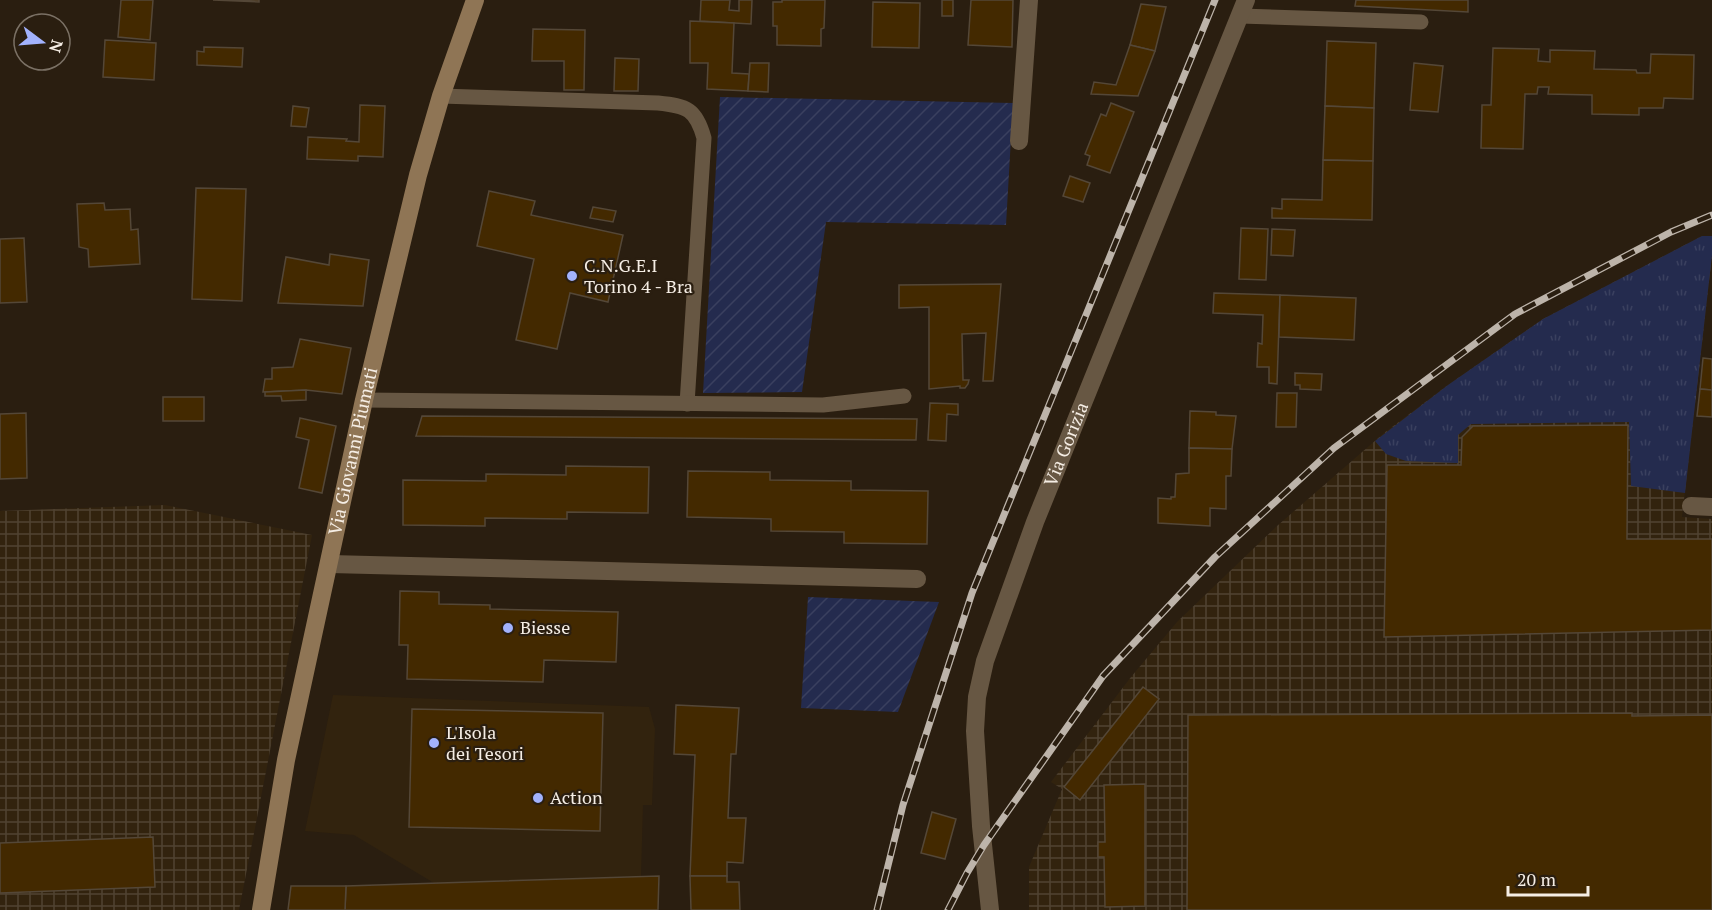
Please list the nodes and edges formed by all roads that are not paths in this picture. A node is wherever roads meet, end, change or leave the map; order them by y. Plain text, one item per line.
1 (475, 0) edge
2 (1029, 0) edge
3 (1243, 8) edge
4 (1421, 22) dead end
5 (441, 96) junction
6 (1019, 141) dead end
7 (904, 396) dead end
8 (364, 400) junction
9 (687, 404) junction
10 (1691, 506) dead end
11 (1712, 507) edge
12 (330, 564) junction
13 (916, 579) dead end
14 (261, 910) edge
15 (990, 910) edge

1 - 5 street, Via Giovanni Piumati
2 - 6 street
3 - 4 lane
3 - 15 street, Via Gorizia
5 - 8 street, Via Giovanni Piumati
5 - 9 lane
7 - 9 lane
8 - 9 lane
8 - 12 street, Via Giovanni Piumati
10 - 11 street
12 - 13 street
12 - 14 street, Via Giovanni Piumati

